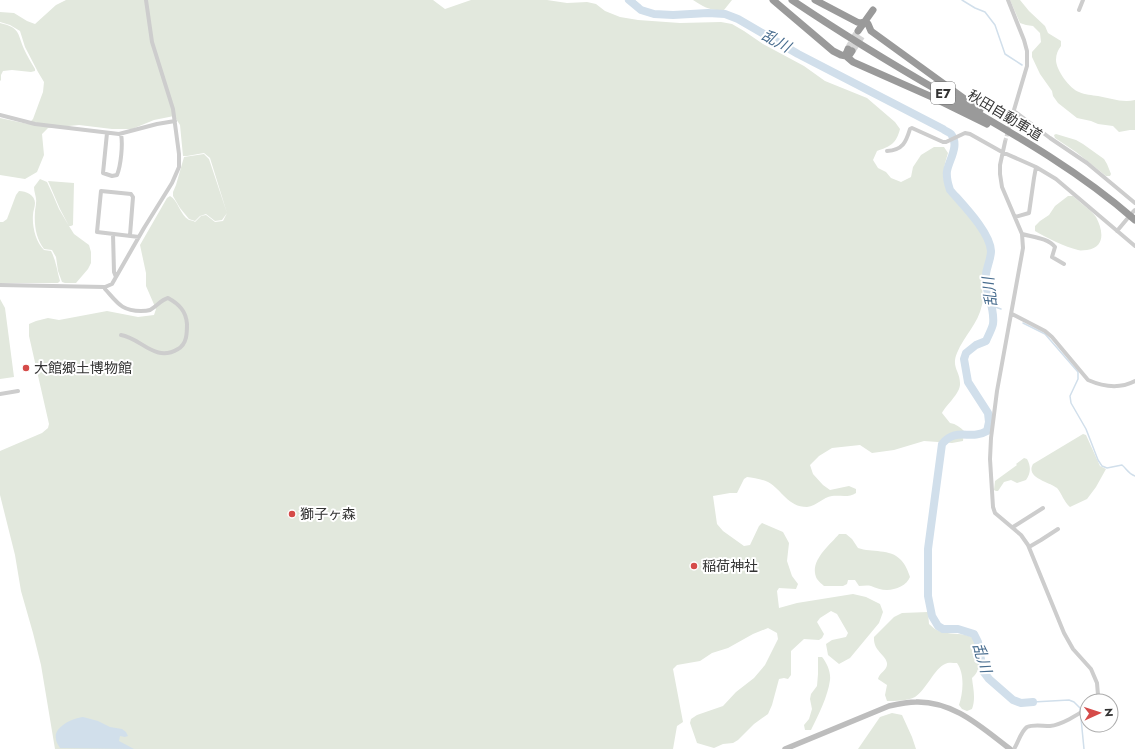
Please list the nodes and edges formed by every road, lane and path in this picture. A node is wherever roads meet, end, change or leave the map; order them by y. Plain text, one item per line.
1 (146, 0) edge
2 (773, 0) edge
3 (792, 0) edge
4 (814, 0) edge
5 (1008, 0) edge
6 (1083, 0) edge
7 (1079, 10) dead end
8 (874, 11) dead end
9 (867, 23) junction
10 (860, 32) tunnel mouth
11 (850, 50) tunnel mouth
12 (846, 56) junction
13 (1014, 111) junction
14 (0, 115) edge
15 (175, 120) junction
16 (1011, 120) tunnel mouth
17 (107, 133) junction
18 (121, 134) junction
19 (1005, 142) tunnel mouth
20 (1031, 145) junction
21 (887, 151) dead end
22 (1002, 152) junction
23 (1036, 168) junction
24 (1135, 203) edge
25 (1133, 215) edge
26 (1015, 217) junction
27 (1117, 231) junction
28 (113, 234) junction
29 (1022, 234) junction
30 (130, 236) junction
31 (139, 236) junction
32 (1135, 246) edge
33 (1064, 264) dead end
34 (116, 277) junction
35 (0, 285) edge
36 (105, 287) junction
37 (1012, 314) junction
38 (121, 335) dead end
39 (1135, 381) edge
40 (18, 391) dead end
41 (0, 394) edge
42 (1042, 508) dead end
43 (1013, 527) junction
44 (1058, 529) dead end
45 (1029, 547) junction
46 (1098, 693) edge
47 (1079, 713) edge
48 (785, 749) edge
49 (1010, 749) edge
50 (1014, 749) edge

1 - 15 street
2 - 12 highway
3 - 20 highway, 秋田自動車道 / E7
4 - 9 highway
5 - 13 street
6 - 7 street
8 - 9 highway
9 - 10 highway
9 - 20 highway
11 - 12 highway
12 - 20 highway
13 - 16 street
13 - 24 street
14 - 17 street
15 - 18 street
15 - 31 street
17 - 18 street
17 - 18 street
19 - 22 street
20 - 25 highway, 秋田自動車道 / E7
21 - 22 street
22 - 23 street
22 - 26 street
23 - 26 street
23 - 27 street
25 - 27 street
26 - 29 street
27 - 32 street
28 - 30 street
28 - 30 street
28 - 34 street
29 - 33 street
29 - 37 street
30 - 31 street
31 - 34 street
34 - 36 street
35 - 36 street
36 - 38 street
37 - 39 street
37 - 43 street
40 - 41 street
42 - 43 street
43 - 45 street
44 - 45 street
45 - 46 street
47 - 50 street
48 - 49 street

